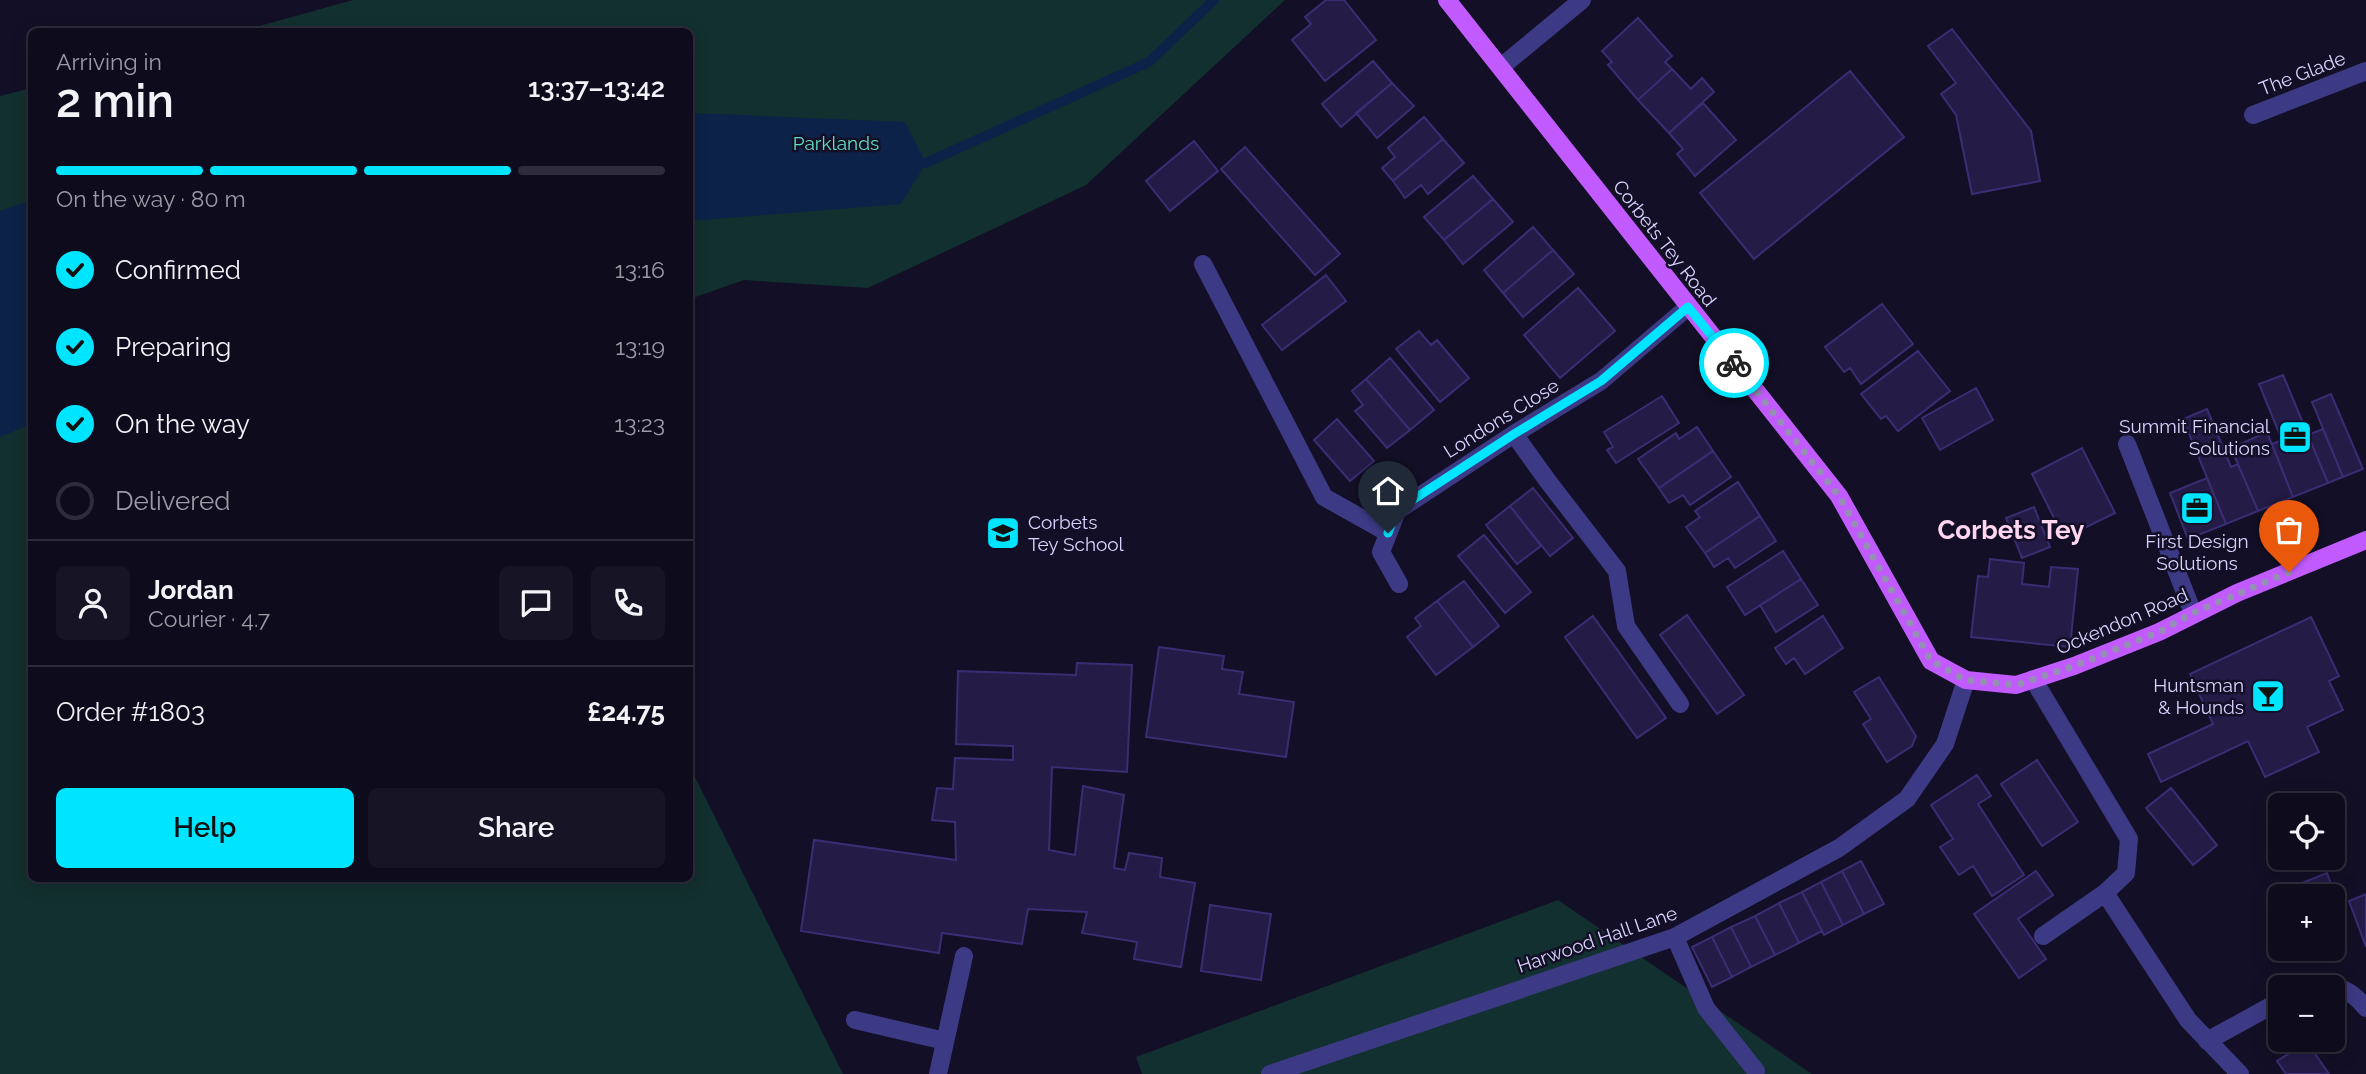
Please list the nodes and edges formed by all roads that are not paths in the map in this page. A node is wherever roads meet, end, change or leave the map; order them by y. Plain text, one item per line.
1 (1447, 0) edge
2 (1582, 0) edge
3 (1501, 67) junction
4 (2366, 71) edge
5 (2253, 115) dead end
6 (1203, 264) dead end
7 (1688, 307) junction
8 (1514, 434) junction
9 (2127, 444) dead end
10 (1388, 533) junction
11 (2366, 540) edge
12 (1399, 584) dead end
13 (2193, 613) junction
14 (2033, 679) junction
15 (1966, 680) junction
16 (1680, 704) dead end
17 (2105, 893) junction
18 (2043, 936) dead end
19 (1675, 937) junction
20 (964, 956) dead end
21 (2345, 988) edge
22 (2268, 1008) edge
23 (2366, 1008) edge
24 (855, 1020) dead end
25 (945, 1041) junction
26 (2207, 1041) junction
27 (1756, 1071) dead end
28 (938, 1074) edge
29 (1270, 1074) edge
30 (2240, 1074) edge

1 - 3 main road, Corbets Tey Road
2 - 3 street
3 - 7 main road, Corbets Tey Road
4 - 5 street, The Glade
6 - 10 street
7 - 8 street, Londons Close
7 - 15 main road, Corbets Tey Road
8 - 10 street, Londons Close
8 - 16 street
9 - 13 street
10 - 12 street
11 - 13 main road, Ockendon Road
13 - 14 main road, Ockendon Road
14 - 15 main road, Ockendon Road
14 - 17 street
15 - 19 street, Harwood Hall Lane
17 - 18 street
17 - 26 street
19 - 27 street
19 - 29 street, Harwood Hall Lane
20 - 25 street
21 - 23 street
22 - 26 street
24 - 25 street
25 - 28 street
26 - 30 street

